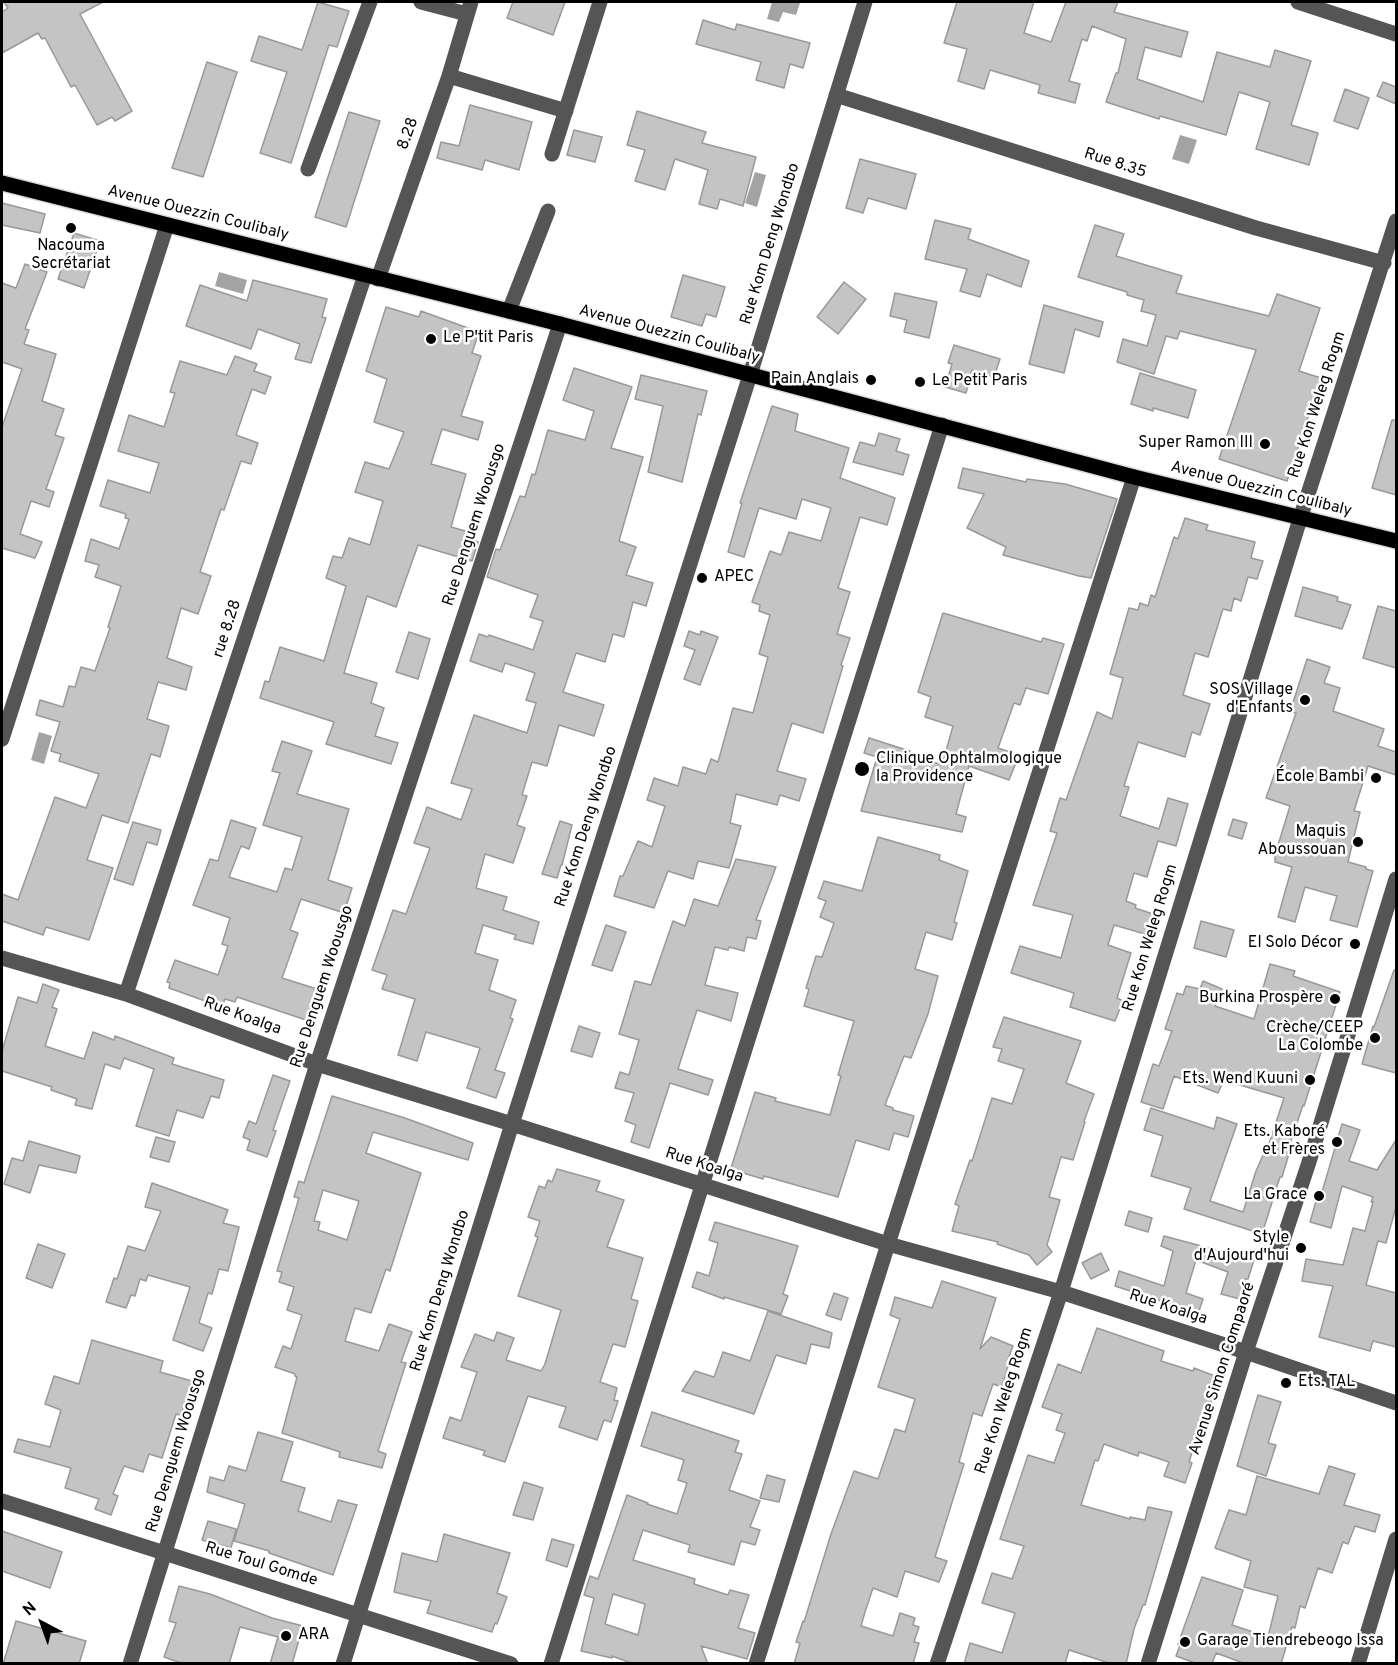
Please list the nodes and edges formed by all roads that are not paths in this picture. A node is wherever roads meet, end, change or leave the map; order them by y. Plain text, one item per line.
1 (370, 2) edge
2 (421, 2) edge
3 (600, 2) edge
4 (865, 2) edge
5 (1298, 2) edge
6 (469, 8) edge
7 (1396, 34) edge
8 (449, 76) junction
9 (836, 95) junction
10 (566, 111) junction
11 (552, 154) dead end
12 (308, 169) dead end
13 (2, 183) edge
14 (548, 211) dead end
15 (1396, 221) edge
16 (167, 225) junction
17 (1384, 263) junction
18 (372, 277) junction
19 (509, 311) junction
20 (560, 324) junction
21 (750, 375) junction
22 (942, 425) junction
23 (1134, 477) junction
24 (1300, 519) junction
25 (1396, 541) edge
26 (2, 739) edge
27 (1396, 879) edge
28 (2, 958) edge
29 (126, 993) junction
30 (316, 1064) junction
31 (512, 1124) junction
32 (701, 1184) junction
33 (888, 1244) junction
34 (1060, 1292) junction
35 (1246, 1352) junction
36 (1396, 1403) edge
37 (2, 1501) edge
38 (1396, 1539) edge
39 (164, 1554) junction
40 (359, 1614) junction
41 (130, 1664) edge
42 (343, 1664) edge
43 (511, 1664) edge
44 (551, 1664) edge
45 (756, 1664) edge
46 (937, 1664) edge
47 (1148, 1664) edge
48 (1358, 1664) edge

1 - 12 street
2 - 6 street
3 - 10 street
4 - 9 street, Rue Kom Deng Wondbo
5 - 7 street
6 - 8 street, 8.28
8 - 10 street
8 - 18 street, 8.28
9 - 17 street, Rue 8.35
9 - 21 street, Rue Kom Deng Wondbo
10 - 11 street
13 - 16 main road, Avenue Ouezzin Coulibaly
14 - 19 street
15 - 17 street, Rue Kon Weleg Rogm
16 - 18 main road, Avenue Ouezzin Coulibaly
16 - 26 street
17 - 24 street, Rue Kon Weleg Rogm
18 - 19 main road, Avenue Ouezzin Coulibaly
18 - 29 street, rue 8.28
19 - 20 main road, Avenue Ouezzin Coulibaly
20 - 21 main road, Avenue Ouezzin Coulibaly
20 - 30 street, Rue Denguem Woousgo
21 - 22 main road, Avenue Ouezzin Coulibaly
21 - 31 street, Rue Kom Deng Wondbo
22 - 23 main road, Avenue Ouezzin Coulibaly
22 - 32 street
23 - 24 main road, Avenue Ouezzin Coulibaly
23 - 33 street
24 - 25 main road, Avenue Ouezzin Coulibaly
24 - 34 street, Rue Kon Weleg Rogm
27 - 35 street, Avenue Simon Compaoré
28 - 29 street, Rue Koalga
29 - 30 street, Rue Koalga
30 - 31 street, Rue Koalga
30 - 39 street, Rue Denguem Woousgo
31 - 32 street, Rue Koalga
31 - 40 street, Rue Kom Deng Wondbo
32 - 33 street, Rue Koalga
32 - 44 street
33 - 34 street, Rue Koalga
33 - 45 street
34 - 35 street, Rue Koalga
34 - 46 street, Rue Kon Weleg Rogm
35 - 36 street, Rue Koalga
35 - 47 street, Avenue Simon Compaoré
37 - 39 street, Rue Toul Gomde
38 - 48 street
39 - 40 street, Rue Toul Gomde
39 - 41 street, Rue Denguem Woousgo
40 - 42 street, Rue Kom Deng Wondbo
40 - 43 street, Rue Toul Gomde

